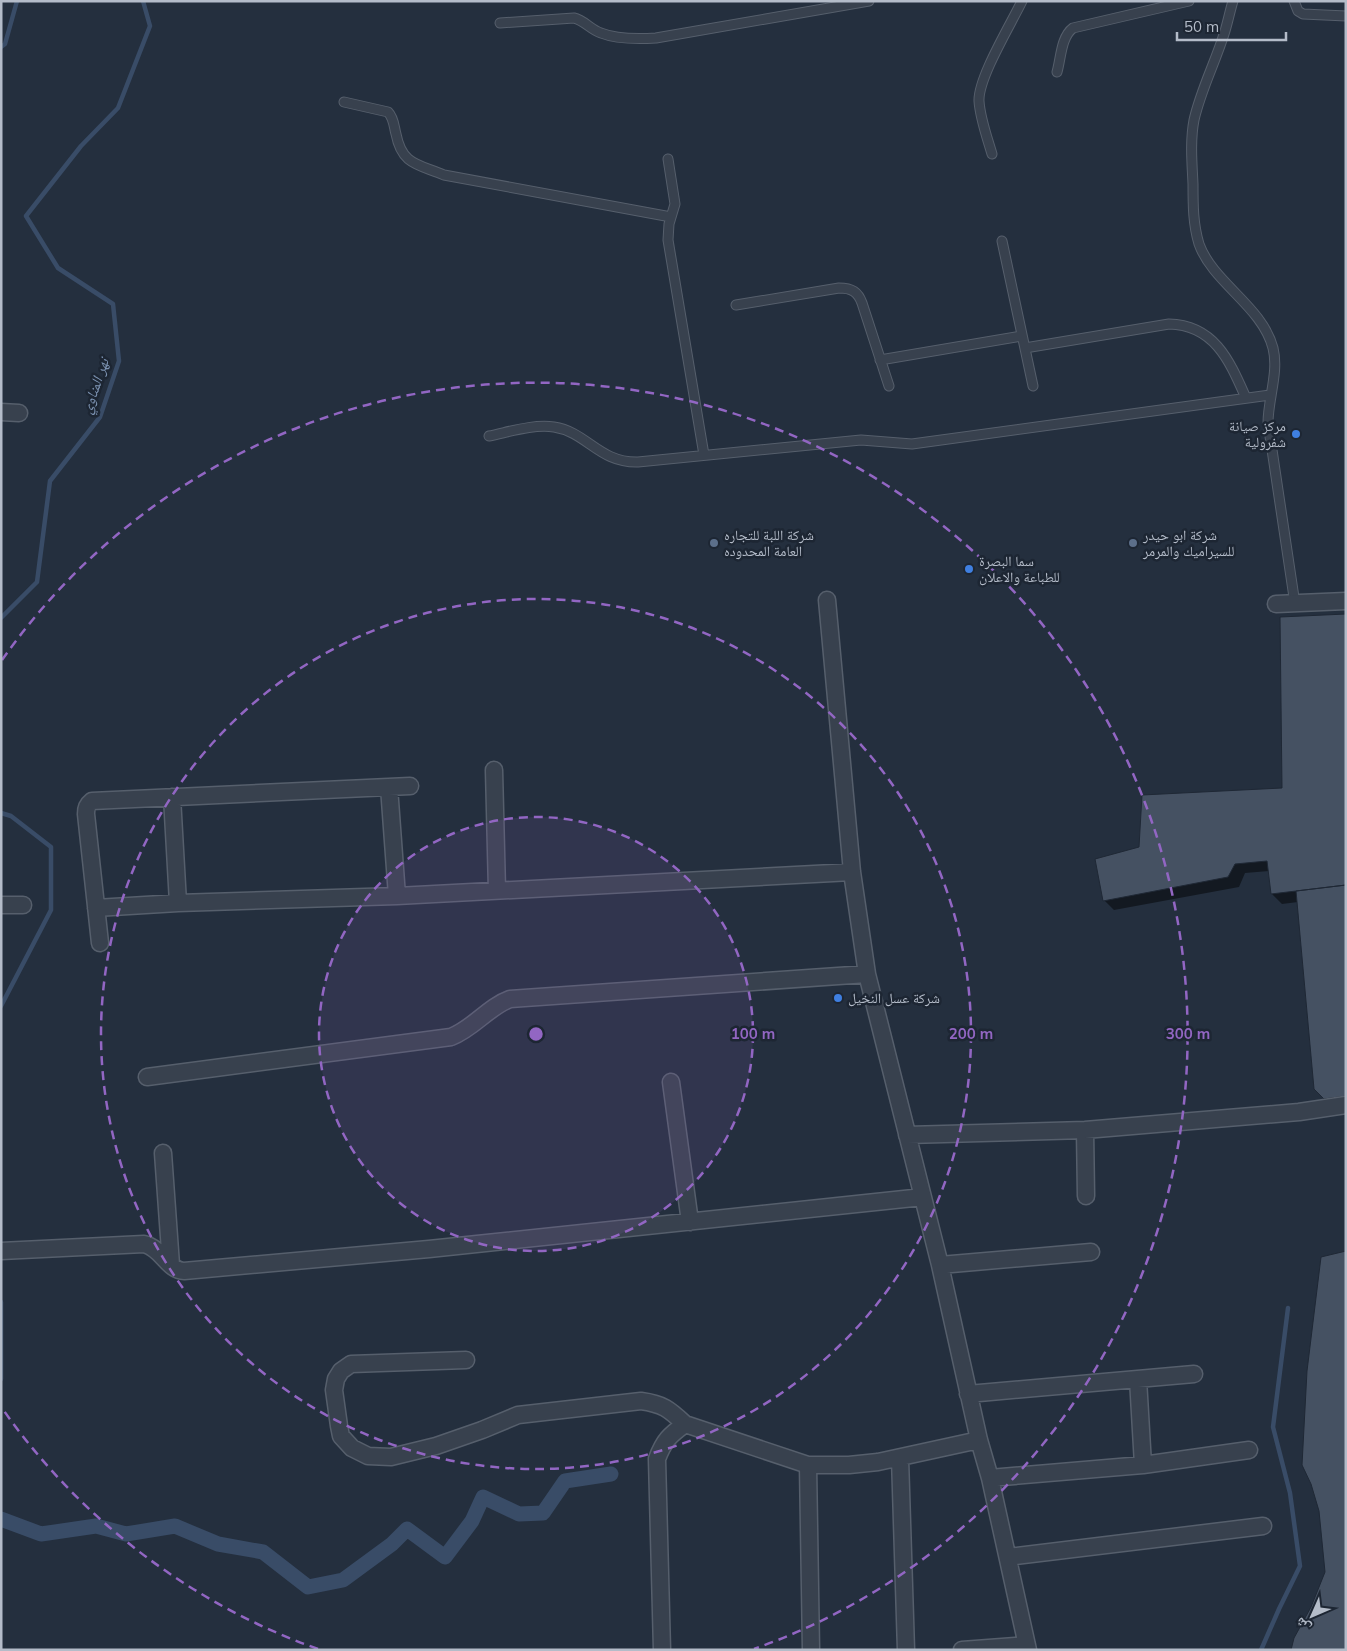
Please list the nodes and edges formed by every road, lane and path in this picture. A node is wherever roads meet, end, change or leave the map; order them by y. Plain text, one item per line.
1 (869, 1) edge
2 (1022, 1) edge
3 (1189, 1) edge
4 (1233, 1) edge
5 (1294, 1) edge
6 (1346, 16) edge
7 (500, 23) dead end
8 (1058, 72) dead end
9 (344, 102) dead end
10 (992, 154) dead end
11 (668, 159) dead end
12 (671, 217) junction
13 (1002, 240) dead end
14 (736, 306) dead end
15 (1022, 336) junction
16 (1024, 348) junction
17 (880, 360) junction
18 (889, 386) dead end
19 (1033, 386) dead end
20 (1270, 394) junction
21 (1246, 398) junction
22 (1, 412) edge
23 (19, 413) dead end
24 (488, 436) dead end
25 (704, 455) junction
26 (827, 600) dead end
27 (1346, 601) edge
28 (1276, 604) dead end
29 (1295, 604) junction
30 (494, 770) dead end
31 (410, 786) dead end
32 (389, 787) junction
33 (172, 797) junction
34 (852, 872) junction
35 (497, 891) junction
36 (397, 896) junction
37 (178, 903) junction
38 (1, 905) edge
39 (23, 905) dead end
40 (96, 908) junction
41 (100, 943) dead end
42 (867, 974) junction
43 (147, 1077) dead end
44 (671, 1082) dead end
45 (1346, 1105) edge
46 (1085, 1130) junction
47 (907, 1135) junction
48 (163, 1153) dead end
49 (1086, 1196) dead end
50 (923, 1197) junction
51 (690, 1222) junction
52 (1, 1251) edge
53 (1091, 1252) dead end
54 (171, 1265) junction
55 (940, 1266) junction
56 (466, 1360) dead end
57 (1194, 1374) dead end
58 (1138, 1379) junction
59 (968, 1394) junction
60 (685, 1424) junction
61 (979, 1440) junction
62 (1249, 1450) dead end
63 (900, 1458) junction
64 (1143, 1465) junction
65 (808, 1466) junction
66 (990, 1478) junction
67 (1263, 1526) dead end
68 (1008, 1557) junction
69 (1028, 1647) edge
70 (662, 1650) edge
71 (811, 1650) edge
72 (906, 1650) edge
73 (962, 1650) edge

1 - 7 lane
2 - 10 lane
3 - 8 lane
4 - 20 lane
5 - 6 lane
9 - 12 lane
11 - 12 lane
12 - 25 lane
13 - 15 lane
14 - 17 lane
15 - 16 lane
15 - 17 lane
16 - 19 lane
16 - 21 lane
17 - 18 lane
20 - 21 lane
20 - 29 lane
21 - 25 lane
22 - 23 street
24 - 25 lane
26 - 34 street
27 - 29 street
28 - 29 street
30 - 35 street
31 - 32 street
32 - 33 street
32 - 36 street
33 - 37 street
33 - 40 street
34 - 35 street
34 - 42 street
35 - 36 street
36 - 37 street
37 - 40 street
38 - 39 street
40 - 41 street
42 - 43 street
42 - 47 street
44 - 51 street
45 - 46 street
46 - 47 street
46 - 49 street
47 - 50 street
48 - 54 street
50 - 51 street
50 - 55 street
51 - 54 street
52 - 54 street
53 - 55 street
55 - 59 street
56 - 60 street
57 - 58 street
58 - 59 street
58 - 64 street
59 - 61 street
60 - 65 street
60 - 70 street
61 - 63 street
61 - 66 street
62 - 64 street
63 - 65 street
63 - 72 street
64 - 66 street
65 - 71 street
66 - 68 street
67 - 68 street
68 - 69 street
69 - 73 street

